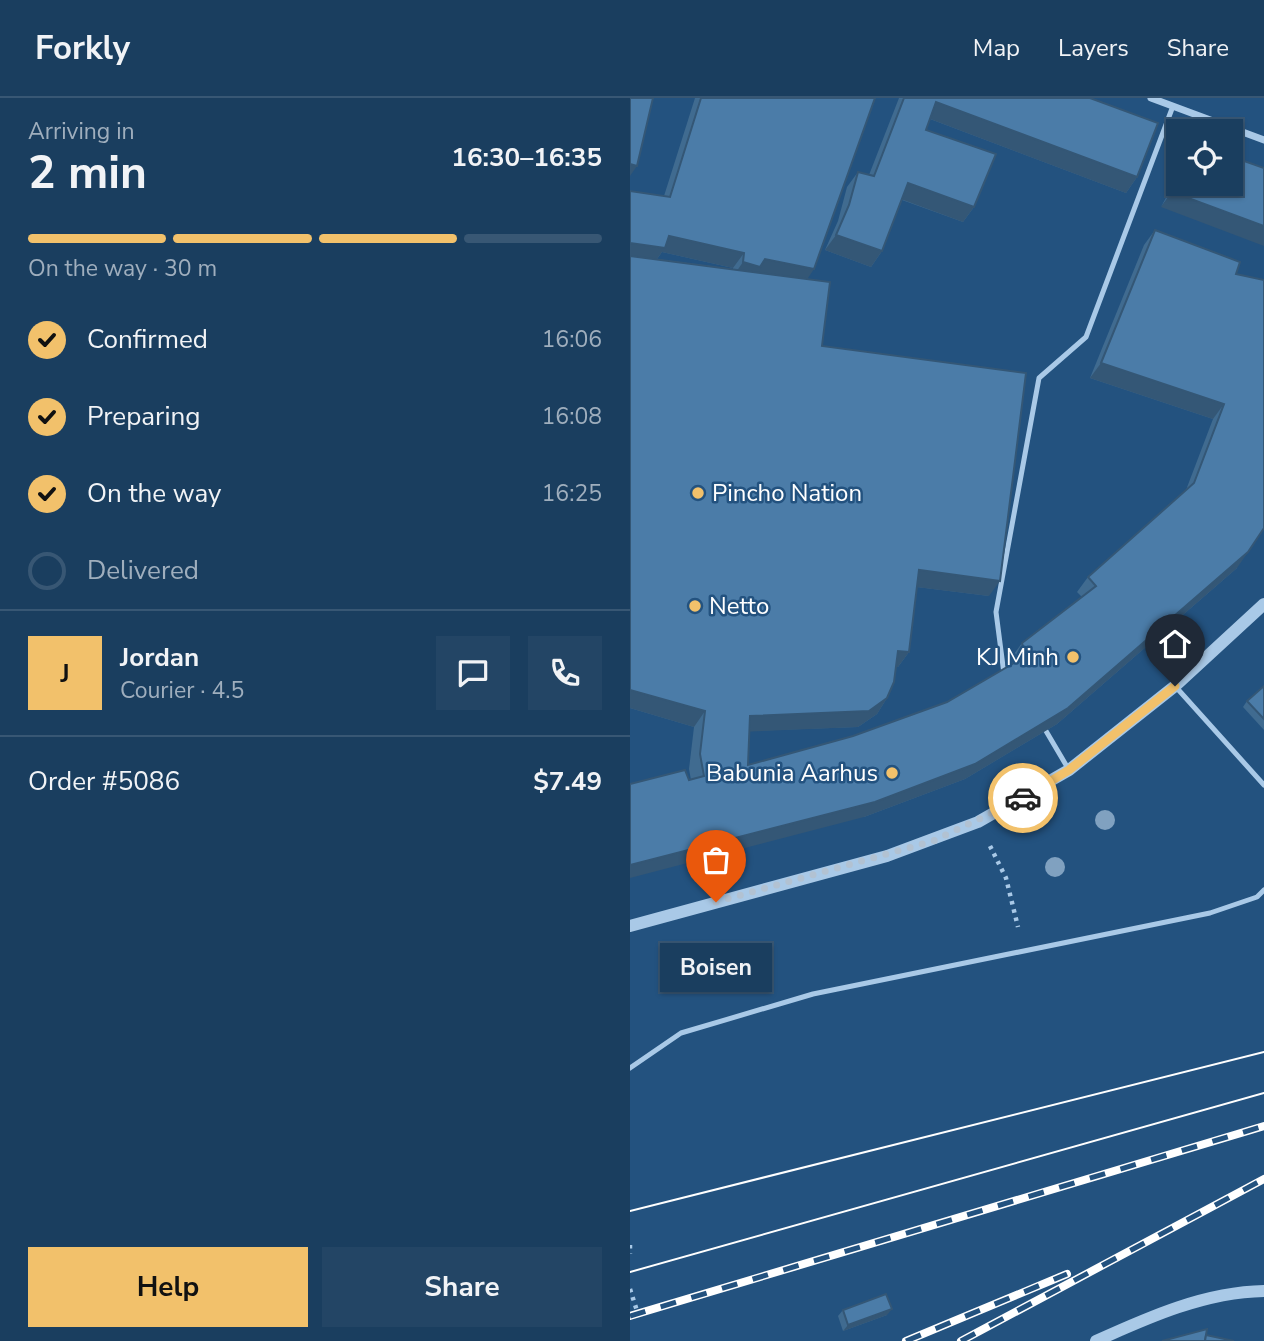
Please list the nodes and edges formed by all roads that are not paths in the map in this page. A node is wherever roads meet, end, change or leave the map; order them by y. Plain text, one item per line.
1 (1151, 98) edge
2 (1173, 106) junction
3 (1264, 140) edge
4 (1264, 604) edge
5 (1005, 677) edge
6 (1175, 686) junction
7 (1046, 731) edge
8 (1069, 770) junction
9 (1264, 785) edge
10 (1264, 890) edge
11 (630, 926) edge
12 (630, 1068) edge
13 (1264, 1291) edge
14 (1096, 1341) edge

1 - 2 street
2 - 3 street
2 - 5 lane
4 - 6 street
6 - 8 street
6 - 9 lane
7 - 8 lane
8 - 11 street
10 - 12 lane
13 - 14 street

